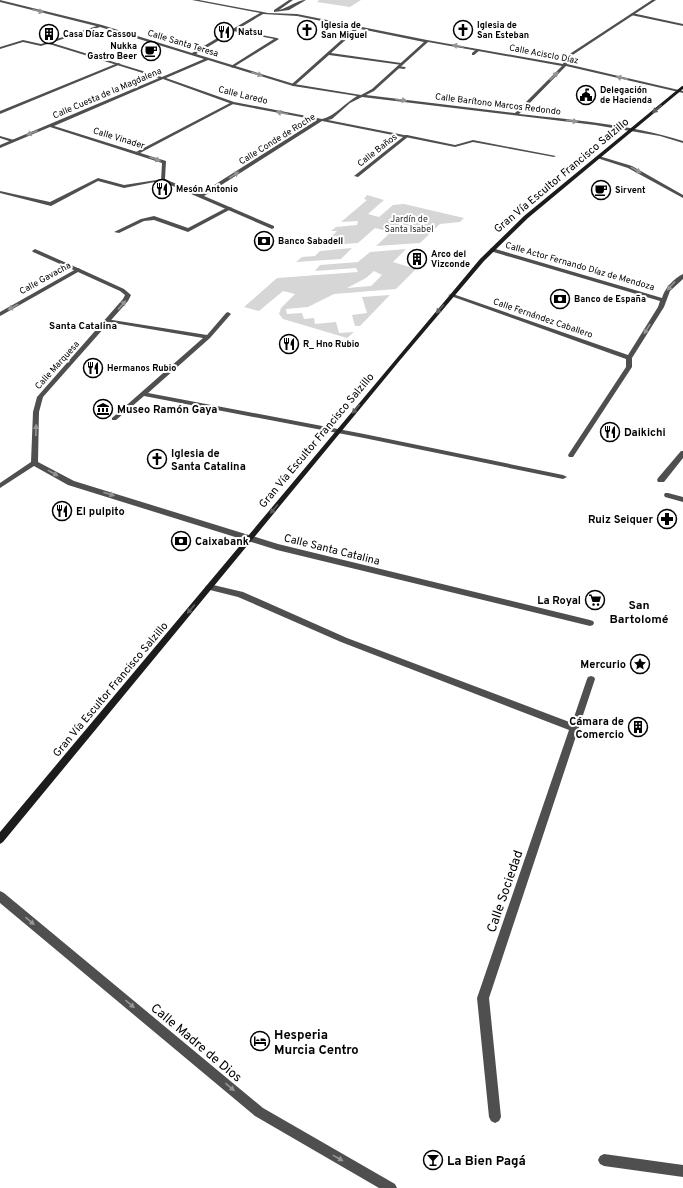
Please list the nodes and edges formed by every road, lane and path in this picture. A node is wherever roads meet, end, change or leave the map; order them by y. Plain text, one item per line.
1 (194, 0) edge
2 (291, 0) edge
3 (304, 0) edge
4 (654, 0) edge
5 (0, 1) edge
6 (275, 11) junction
7 (261, 13) junction
8 (632, 14) junction
9 (683, 25) edge
10 (101, 26) junction
11 (358, 27) junction
12 (232, 30) junction
13 (427, 41) junction
14 (50, 43) junction
15 (0, 48) edge
16 (478, 50) junction
17 (193, 54) junction
18 (329, 54) junction
19 (473, 54) dead end
20 (207, 58) junction
21 (119, 64) junction
22 (565, 65) junction
23 (232, 66) junction
24 (399, 66) junction
25 (404, 68) dead end
26 (163, 78) junction
27 (293, 85) junction
28 (683, 87) edge
29 (681, 91) edge
30 (362, 96) junction
31 (233, 103) junction
32 (0, 113) edge
33 (516, 114) junction
34 (321, 120) junction
35 (52, 126) junction
36 (631, 130) junction
37 (407, 136) junction
38 (0, 137) edge
39 (12, 141) junction
40 (683, 142) edge
41 (0, 147) edge
42 (138, 152) junction
43 (554, 156) dead end
44 (599, 157) junction
45 (356, 176) dead end
46 (164, 180) junction
47 (0, 192) edge
48 (201, 196) junction
49 (683, 198) edge
50 (230, 208) junction
51 (272, 227) dead end
52 (117, 232) dead end
53 (492, 250) junction
54 (35, 251) dead end
55 (78, 270) junction
56 (683, 276) edge
57 (122, 290) joint
58 (451, 295) junction
59 (663, 300) junction
60 (0, 314) edge
61 (228, 314) dead end
62 (108, 320) junction
63 (208, 337) junction
64 (629, 358) junction
65 (143, 394) junction
66 (114, 419) dead end
67 (338, 431) junction
68 (683, 453) edge
69 (571, 455) dead end
70 (34, 463) junction
71 (563, 477) dead end
72 (661, 480) dead end
73 (0, 486) edge
74 (668, 495) dead end
75 (683, 500) edge
76 (249, 538) junction
77 (209, 587) junction
78 (590, 623) dead end
79 (591, 679) dead end
80 (575, 728) junction
81 (0, 839) edge
82 (0, 896) edge
83 (495, 1117) dead end
84 (604, 1160) dead end
85 (683, 1171) edge
86 (391, 1188) edge

1 - 7 street, Calle Acisclo Díaz
2 - 6 street
3 - 6 street
4 - 8 street
5 -> 10 street, Calle Santa Teresa
6 - 7 street
7 - 11 street, Calle Acisclo Díaz
7 - 12 street
8 - 9 street
8 - 22 street
10 - 14 street
10 - 17 street, Calle Santa Teresa
11 - 13 street, Calle Acisclo Díaz
11 - 18 street
12 - 17 street
12 - 23 street
16 -> 13 street, Calle Acisclo Díaz
13 - 24 street, Calle Conde de Roche
14 - 15 street
14 - 21 street, Calle Laredo
16 - 19 street
16 - 22 street, Calle Acisclo Díaz
17 - 20 street, Calle Santa Teresa
18 - 24 street
18 - 27 street
20 - 23 street, Calle Santa Teresa
20 - 26 street, Calle Cuesta de la Magdalena
21 - 26 street, Calle Laredo
21 - 32 street
29 -> 22 street, Calle Acisclo Díaz
33 -> 22 street
23 -> 27 street, Calle Santa Teresa
24 - 25 street
24 - 30 street, Calle Conde de Roche
26 - 31 street, Calle Laredo
26 - 35 street, Calle Cuesta de la Magdalena
27 - 30 street, Calle Santa Teresa
28 - 29 main road, Gran Vía Escultor Francisco Salzillo
29 -> 36 main road, Gran Vía Escultor Francisco Salzillo
30 -> 33 street, Calle Barítono Marcos Redondo
30 - 34 street, Calle Conde de Roche
34 -> 31 street, Calle Laredo
31 - 42 street
33 -> 36 street, Calle Barítono Marcos Redondo
34 - 37 street, Calle Laredo
48 -> 34 street, Calle Conde de Roche
35 -> 39 street, Calle Cuesta de la Magdalena
35 - 42 street, Calle Vinader
36 - 40 street, Calle Barítono Marcos Redondo
36 - 44 main road, Gran Vía Escultor Francisco Salzillo
37 - 43 street, Calle Laredo
37 - 45 street, Calle Baños
38 - 39 street
39 - 41 street, Calle Cuesta de la Magdalena
42 -> 46 street, Calle Vinader
44 -> 49 street
44 - 53 main road, Gran Vía Escultor Francisco Salzillo
46 - 47 street
46 - 48 street
48 - 50 street
50 - 51 street
50 - 52 street
53 - 58 main road, Gran Vía Escultor Francisco Salzillo
53 - 59 street, Calle Actor Fernando Díaz de Mendoza
54 - 55 street
55 - 57 street, Calle Gavacha
55 -> 60 street, Calle Gavacha
56 -> 59 street
62 -> 57 street, Calle Marquesa
58 - 64 street, Calle Fernández Caballero
58 -> 67 main road, Gran Vía Escultor Francisco Salzillo
59 -> 64 street
61 - 63 street
62 - 63 street
70 -> 62 street, Calle Marquesa
63 - 65 street
64 - 69 street
65 - 66 street
65 - 67 street
67 - 71 street
67 -> 76 main road, Gran Vía Escultor Francisco Salzillo
68 - 72 street
70 - 73 street
70 -> 76 street, Calle Santa Catalina
74 - 75 street
76 - 77 main road, Gran Vía Escultor Francisco Salzillo
76 - 78 street, Calle Santa Catalina
77 - 80 street
77 -> 81 main road, Gran Vía Escultor Francisco Salzillo
79 - 80 street, Calle Sociedad
80 - 83 street, Calle Sociedad
82 -> 86 street, Calle Madre de Dios
84 - 85 street

